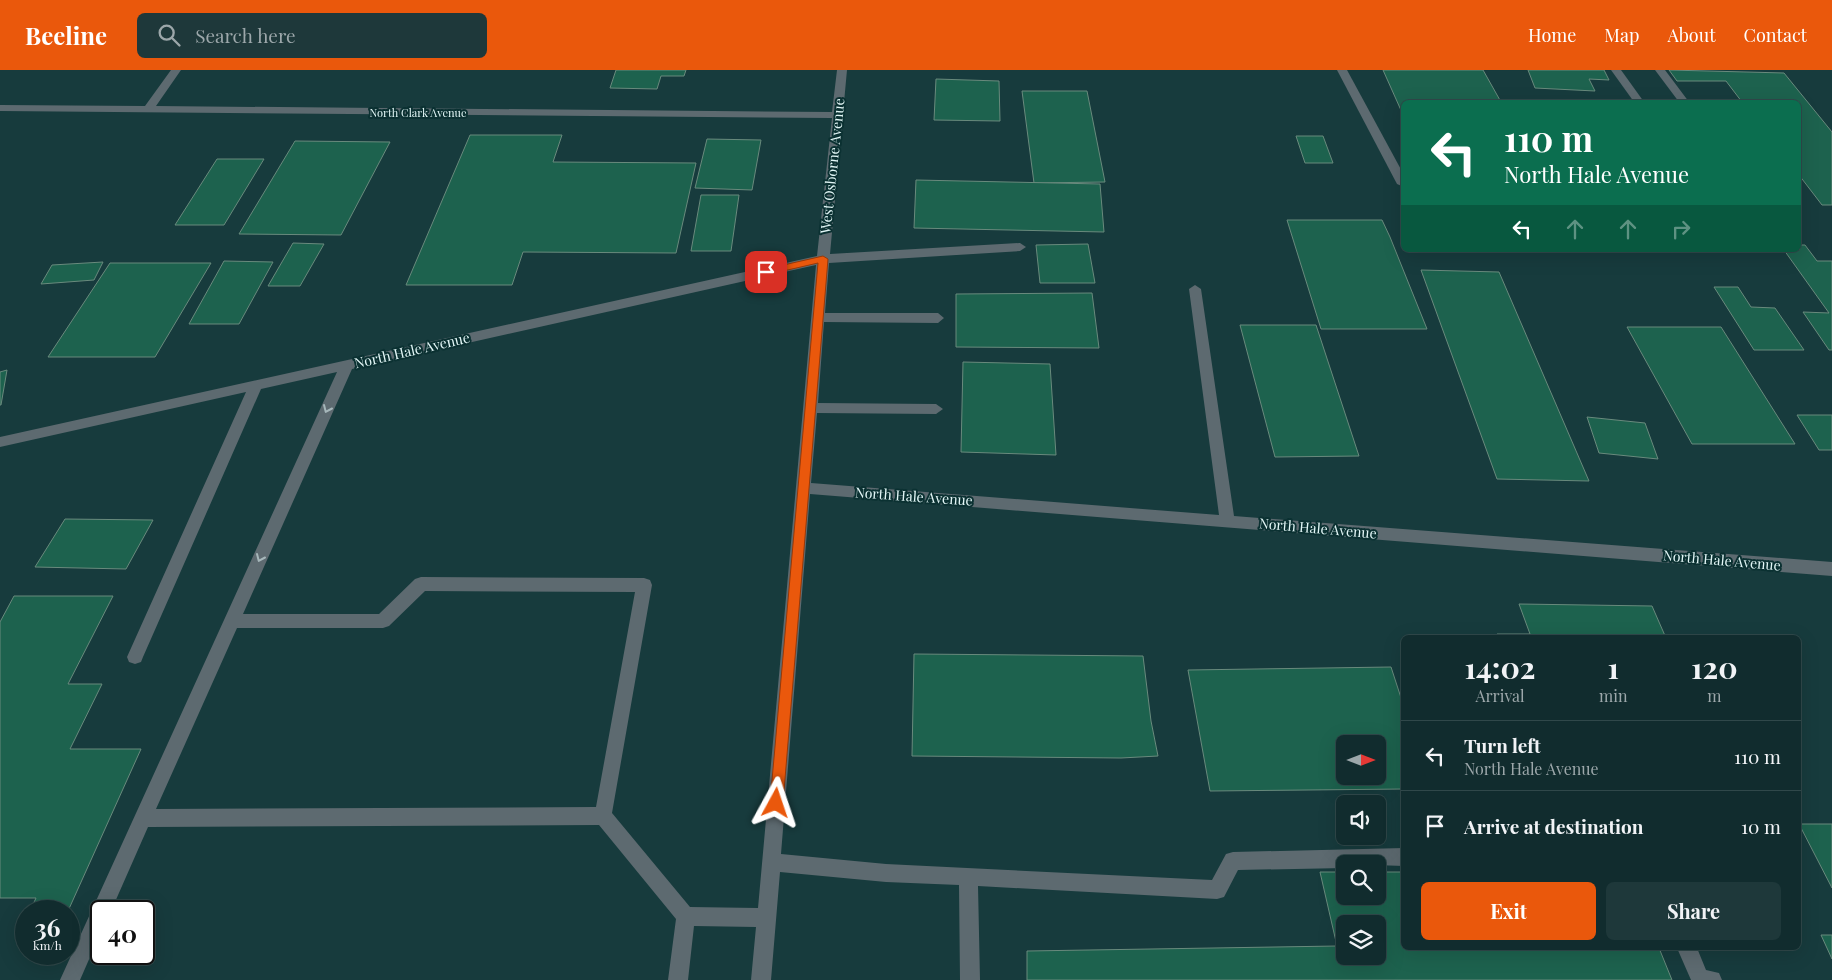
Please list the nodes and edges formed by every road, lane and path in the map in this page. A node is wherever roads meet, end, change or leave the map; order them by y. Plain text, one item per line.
1 (176, 70) edge
2 (842, 70) edge
3 (1342, 70) edge
4 (1616, 70) edge
5 (1660, 70) edge
6 (1638, 100) edge
7 (1682, 100) edge
8 (0, 108) edge
9 (148, 109) junction
10 (837, 115) junction
11 (1401, 180) edge
12 (1020, 247) dead end
13 (823, 259) junction
14 (1195, 289) dead end
15 (818, 317) junction
16 (938, 318) dead end
17 (347, 365) junction
18 (256, 385) junction
19 (811, 408) junction
20 (936, 409) dead end
21 (0, 442) edge
22 (804, 488) junction
23 (1227, 521) junction
24 (1832, 569) edge
25 (231, 622) junction
26 (135, 657) dead end
27 (603, 816) junction
28 (143, 818) junction
29 (1401, 857) edge
30 (771, 862) junction
31 (968, 876) junction
32 (686, 916) junction
33 (767, 918) junction
34 (1688, 950) edge
35 (70, 980) edge
36 (678, 980) edge
37 (761, 980) edge
38 (970, 980) edge
39 (1712, 980) edge

1 - 9 street
2 - 10 street, West Osborne Avenue
3 - 11 street
4 - 6 street
5 - 7 street
8 - 9 street, North Clark Avenue
9 - 10 street, North Clark Avenue
10 - 13 street, West Osborne Avenue
12 - 13 street, North Hale Avenue
13 - 15 street, West Osborne Avenue
13 - 17 street, North Hale Avenue
14 - 23 street
15 - 16 street
15 - 19 street, West Osborne Avenue
17 - 18 street, North Hale Avenue
17 -> 25 street
18 - 21 street, North Hale Avenue
18 - 26 street
19 - 20 street
19 - 22 street, West Osborne Avenue
22 - 23 street, North Hale Avenue
22 - 30 street, West Osborne Avenue
23 - 24 street, North Hale Avenue
25 - 27 street
25 - 28 street
27 - 28 street
27 - 32 street
28 - 35 street
29 - 31 street
30 - 31 street
30 - 33 street, West Osborne Avenue
31 - 38 street
32 - 33 street
32 - 36 street
33 - 37 street, West Osborne Avenue
34 - 39 street

